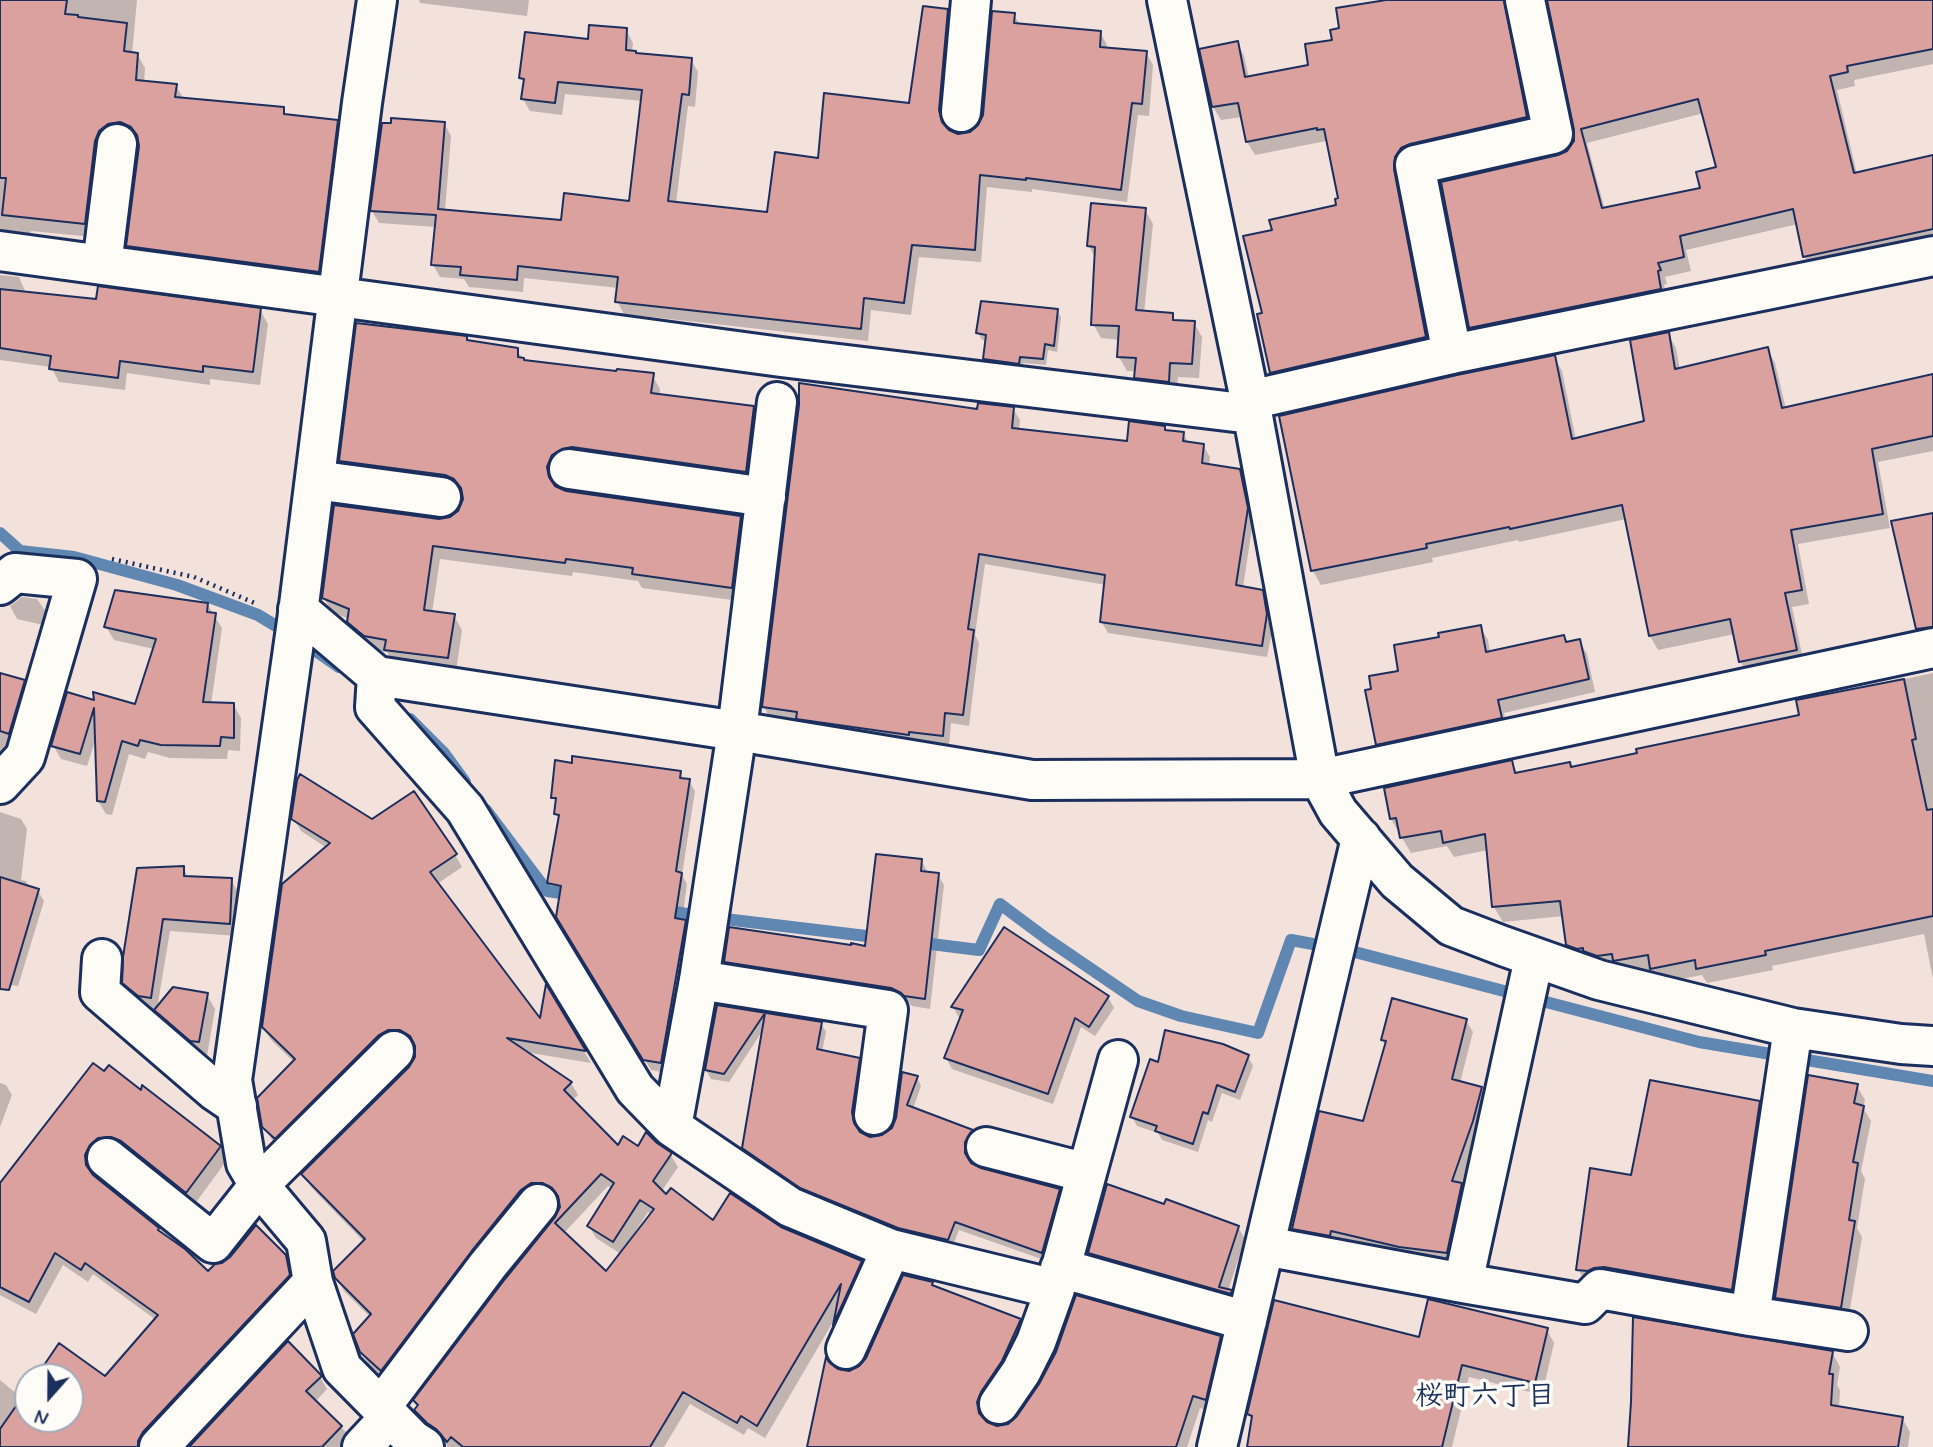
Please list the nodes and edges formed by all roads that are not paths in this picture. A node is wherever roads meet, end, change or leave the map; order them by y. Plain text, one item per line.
1 (377, 0) edge
2 (971, 0) edge
3 (1167, 0) edge
4 (1524, 0) edge
5 (961, 113) dead end
6 (117, 144) dead end
7 (0, 251) edge
8 (1933, 256) edge
9 (102, 265) junction
10 (338, 296) junction
11 (1452, 355) junction
12 (777, 402) dead end
13 (1251, 407) junction
14 (569, 469) dead end
15 (315, 480) junction
16 (442, 497) dead end
17 (766, 497) junction
18 (0, 584) edge
19 (298, 615) junction
20 (1933, 648) edge
21 (377, 676) junction
22 (737, 731) junction
23 (1320, 779) junction
24 (0, 785) edge
25 (1361, 838) junction
26 (1534, 958) junction
27 (102, 959) dead end
28 (699, 980) junction
29 (1793, 1027) junction
30 (1933, 1046) edge
31 (394, 1051) dead end
32 (1118, 1060) dead end
33 (237, 1106) junction
34 (874, 1115) dead end
35 (672, 1127) junction
36 (986, 1147) dead end
37 (107, 1158) dead end
38 (1087, 1173) junction
39 (259, 1185) junction
40 (538, 1204) dead end
41 (1265, 1246) junction
42 (891, 1249) junction
43 (1058, 1278) junction
44 (313, 1282) junction
45 (1463, 1283) junction
46 (1750, 1316) junction
47 (1247, 1321) junction
48 (1848, 1331) dead end
49 (846, 1349) dead end
50 (999, 1404) dead end
51 (385, 1412) junction
52 (159, 1447) edge
53 (362, 1447) edge
54 (424, 1447) edge
55 (1217, 1447) edge

1 - 10 street
2 - 5 street
3 - 13 street
4 - 11 street
6 - 9 street
7 - 9 street
8 - 11 street
9 - 10 street
10 - 13 street
10 - 15 street
11 - 13 street
12 - 17 street
13 - 23 street
14 - 17 street
15 - 16 street
15 - 19 street
17 - 22 street
18 - 24 street
19 - 21 street
19 - 33 street
20 - 23 street
21 - 22 street
21 - 35 street
22 - 23 street
22 - 28 street
23 - 25 street
25 - 26 street
25 - 41 street
26 - 29 street
26 - 45 street
27 - 33 street
28 - 34 street
28 - 35 street
29 - 30 street
29 - 46 street
31 - 39 street
32 - 38 street
33 - 39 street
35 - 42 street
36 - 38 street
37 - 39 street
38 - 43 street
39 - 44 street
40 - 51 street
41 - 45 street
41 - 47 street
42 - 43 street
42 - 49 street
43 - 47 street
43 - 50 street
44 - 51 street
44 - 52 street
45 - 46 street
46 - 48 street
47 - 55 street
51 - 53 street
51 - 54 street

